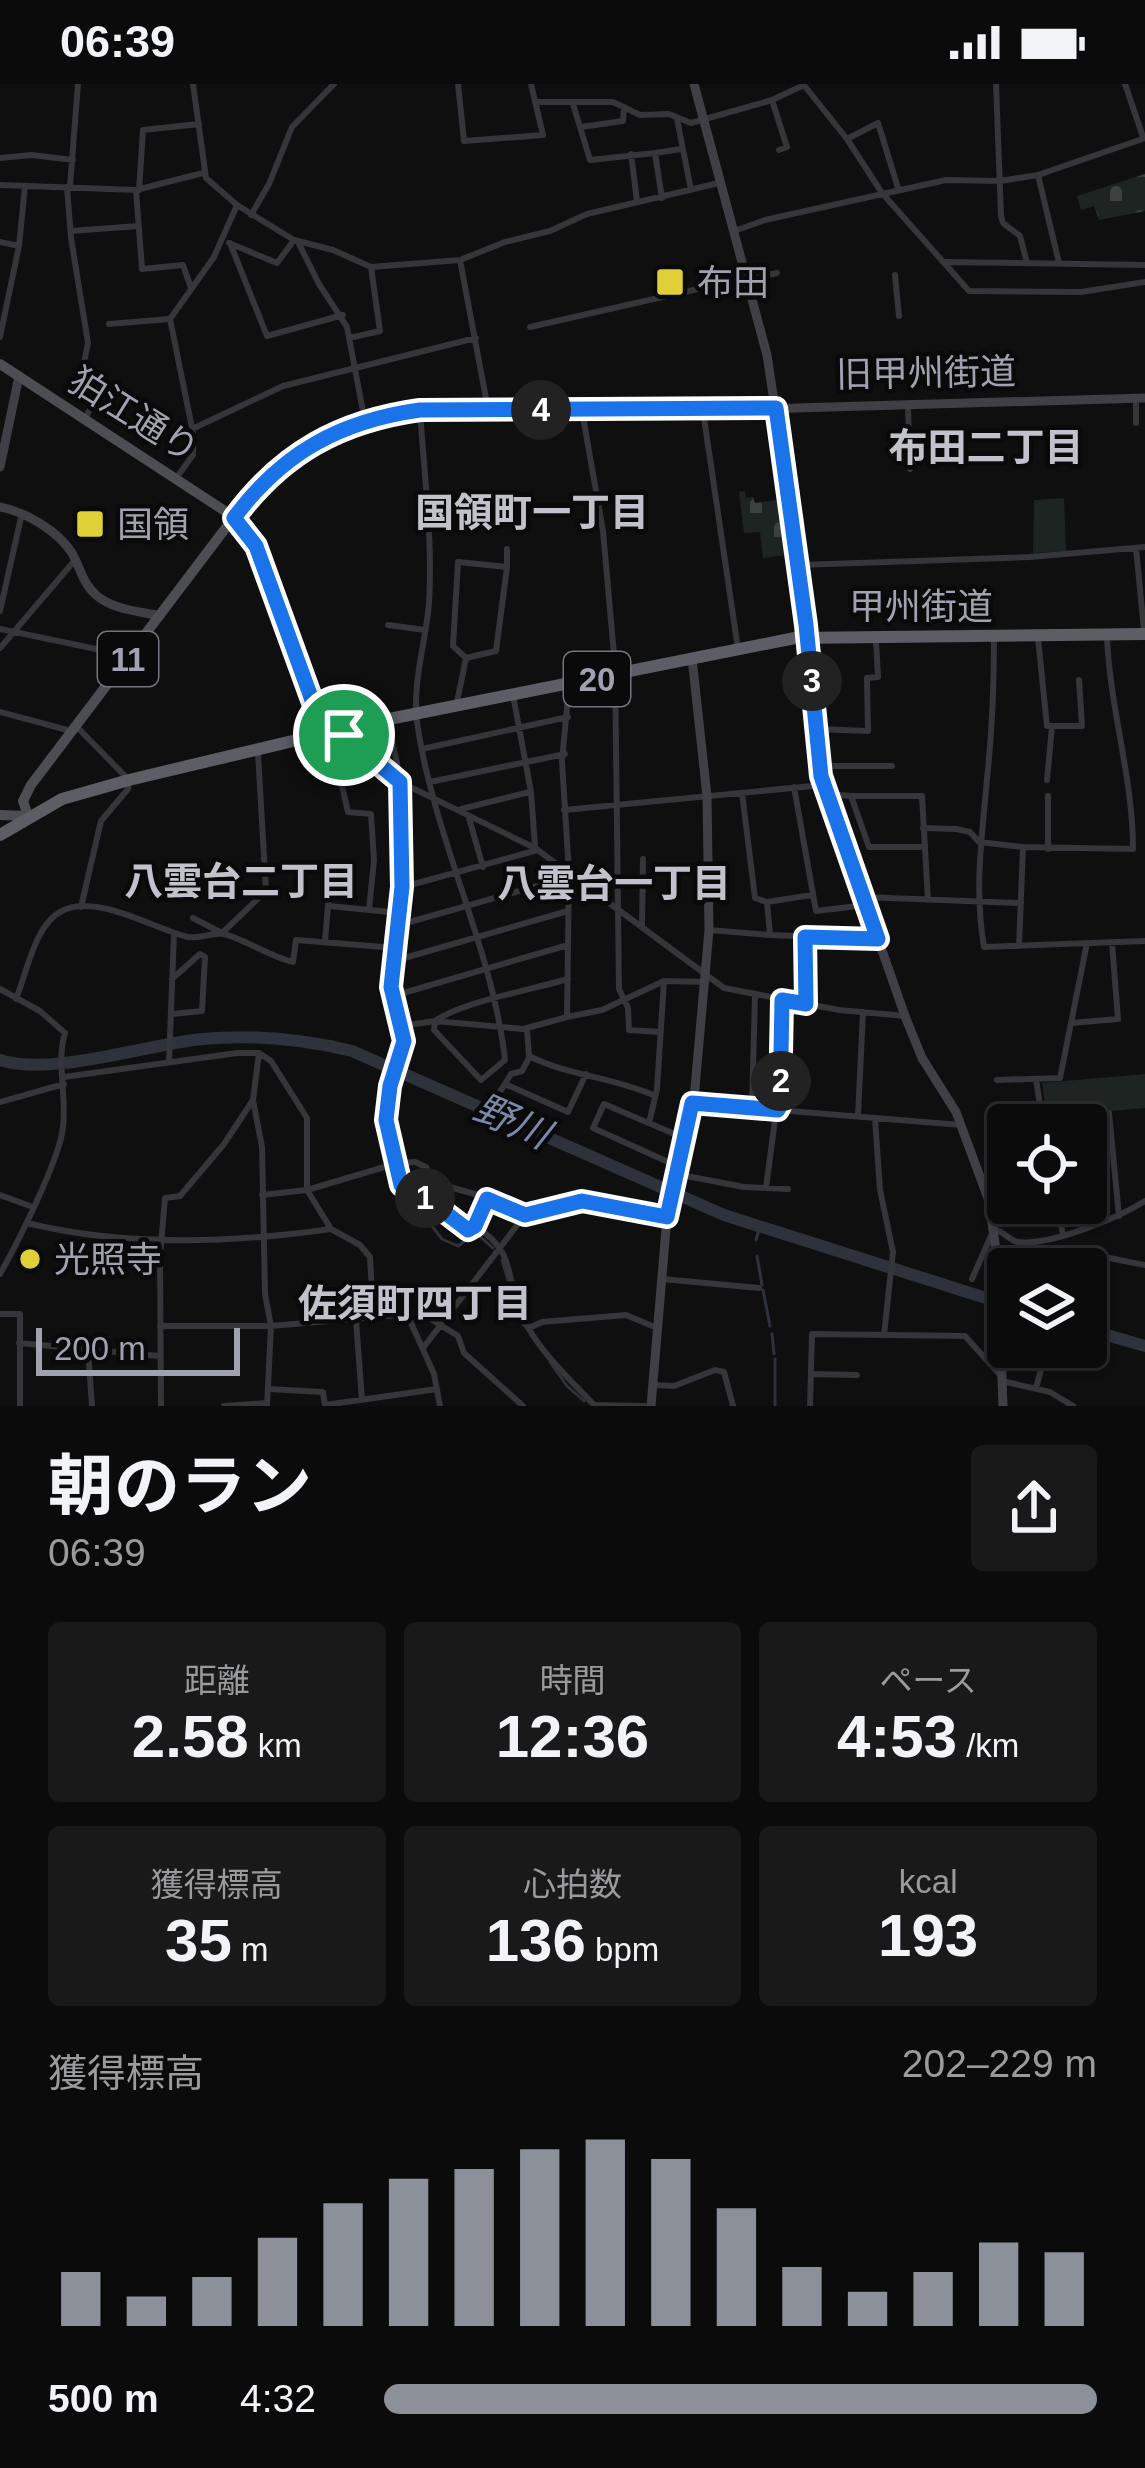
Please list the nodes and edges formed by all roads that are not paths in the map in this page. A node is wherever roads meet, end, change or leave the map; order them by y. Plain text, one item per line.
1 (78, 84) edge
2 (193, 84) edge
3 (334, 84) edge
4 (458, 84) edge
5 (531, 84) edge
6 (694, 84) edge
7 (804, 84) edge
8 (996, 84) edge
9 (1125, 84) edge
10 (772, 100) junction
11 (536, 102) junction
12 (572, 102) junction
13 (624, 107) junction
14 (677, 119) junction
15 (703, 119) junction
16 (199, 124) junction
17 (580, 127) junction
18 (1144, 138) edge
19 (847, 139) junction
20 (682, 148) junction
21 (779, 150) dead end
22 (655, 153) junction
23 (631, 154) junction
24 (0, 158) edge
25 (73, 160) junction
26 (203, 173) junction
27 (1038, 175) junction
28 (1000, 181) junction
29 (719, 183) junction
30 (0, 185) edge
31 (25, 186) junction
32 (68, 186) junction
33 (138, 190) junction
34 (691, 190) junction
35 (898, 190) junction
36 (882, 193) junction
37 (662, 198) junction
38 (637, 201) junction
39 (237, 206) junction
40 (251, 214) junction
41 (138, 226) junction
42 (71, 231) junction
43 (734, 236) junction
44 (226, 241) junction
45 (0, 242) edge
46 (297, 242) junction
47 (19, 246) junction
48 (460, 260) junction
49 (944, 262) junction
50 (1027, 263) junction
51 (1059, 263) junction
52 (1145, 265) edge
53 (370, 267) junction
54 (777, 273) dead end
55 (895, 275) dead end
56 (749, 279) junction
57 (1145, 282) edge
58 (711, 286) dead end
59 (191, 288) junction
60 (343, 315) junction
61 (899, 316) dead end
62 (170, 319) junction
63 (109, 324) dead end
64 (530, 327) dead end
65 (0, 337) edge
66 (349, 338) junction
67 (476, 338) junction
68 (0, 364) edge
69 (354, 367) junction
70 (19, 376) junction
71 (1141, 399) edge
72 (908, 403) junction
73 (776, 408) junction
74 (420, 410) junction
75 (488, 410) junction
76 (703, 410) junction
77 (583, 411) junction
78 (84, 421) junction
79 (365, 422) junction
80 (1136, 423) dead end
81 (192, 429) junction
82 (0, 466) edge
83 (910, 470) dead end
84 (177, 477) junction
85 (0, 507) edge
86 (22, 513) junction
87 (234, 518) junction
88 (1140, 547) edge
89 (508, 548) dead end
90 (75, 560) junction
91 (799, 565) junction
92 (507, 567) junction
93 (0, 611) edge
94 (161, 616) junction
95 (388, 625) dead end
96 (0, 629) edge
97 (425, 630) junction
98 (12, 634) junction
99 (1107, 634) junction
100 (1145, 634) edge
101 (876, 635) junction
102 (1038, 635) junction
103 (807, 636) junction
104 (994, 636) junction
105 (0, 648) edge
106 (738, 649) junction
107 (466, 658) junction
108 (692, 658) junction
109 (128, 660) junction
110 (615, 675) junction
111 (1079, 680) dead end
112 (569, 684) junction
113 (513, 695) junction
114 (456, 707) junction
115 (0, 712) edge
116 (416, 714) junction
117 (568, 717) junction
118 (387, 720) junction
119 (1052, 727) junction
120 (73, 728) junction
121 (519, 728) junction
122 (816, 729) junction
123 (339, 733) junction
124 (258, 749) junction
125 (422, 749) junction
126 (565, 754) junction
127 (525, 762) junction
128 (820, 766) junction
129 (892, 766) dead end
130 (129, 780) junction
131 (1047, 780) dead end
132 (400, 782) junction
133 (430, 782) junction
134 (794, 788) junction
135 (825, 789) junction
136 (531, 792) junction
137 (742, 793) junction
138 (706, 796) junction
139 (851, 796) junction
140 (1048, 796) dead end
141 (434, 799) junction
142 (616, 805) junction
143 (565, 809) junction
144 (457, 810) junction
145 (22, 813) junction
146 (0, 814) edge
147 (468, 815) junction
148 (922, 828) junction
149 (0, 835) edge
150 (979, 842) junction
151 (923, 847) junction
152 (1023, 847) junction
153 (537, 849) junction
154 (1048, 849) junction
155 (643, 859) dead end
156 (483, 867) junction
157 (331, 869) dead end
158 (456, 875) junction
159 (569, 875) junction
160 (402, 887) junction
161 (813, 895) junction
162 (928, 900) junction
163 (864, 901) junction
164 (767, 902) junction
165 (1021, 902) junction
166 (978, 903) junction
167 (328, 906) junction
168 (81, 907) junction
169 (465, 907) junction
170 (618, 909) junction
171 (369, 910) junction
172 (568, 911) junction
173 (400, 913) junction
174 (193, 918) dead end
175 (399, 926) junction
176 (642, 926) junction
177 (709, 930) junction
178 (174, 932) junction
179 (222, 933) junction
180 (770, 935) junction
181 (805, 937) junction
182 (474, 938) junction
183 (878, 939) junction
184 (1145, 940) edge
185 (325, 941) junction
186 (1087, 943) junction
187 (1112, 943) junction
188 (568, 944) junction
189 (1019, 946) junction
190 (396, 948) junction
191 (394, 961) junction
192 (484, 969) junction
193 (706, 978) junction
194 (172, 979) junction
195 (568, 979) junction
196 (664, 981) junction
197 (0, 989) edge
198 (393, 996) junction
199 (755, 996) junction
200 (624, 998) junction
201 (16, 999) junction
202 (782, 1000) junction
203 (493, 1001) junction
204 (806, 1004) junction
205 (863, 1012) junction
206 (171, 1014) junction
207 (567, 1016) junction
208 (905, 1016) junction
209 (436, 1021) junction
210 (1071, 1023) junction
211 (401, 1026) junction
212 (526, 1028) junction
213 (502, 1030) junction
214 (660, 1032) junction
215 (259, 1053) junction
216 (530, 1057) junction
217 (169, 1060) junction
218 (586, 1074) junction
219 (64, 1079) junction
220 (1036, 1079) junction
221 (997, 1080) dead end
222 (505, 1084) junction
223 (653, 1095) junction
224 (496, 1099) dead end
225 (254, 1100) junction
226 (0, 1102) edge
227 (692, 1103) junction
228 (1040, 1104) edge
229 (752, 1108) junction
230 (778, 1110) junction
231 (1109, 1113) dead end
232 (858, 1116) junction
233 (875, 1118) junction
234 (649, 1124) junction
235 (961, 1125) junction
236 (684, 1138) junction
237 (1112, 1145) junction
238 (1107, 1146) edge
239 (398, 1163) junction
240 (676, 1174) junction
241 (766, 1188) junction
242 (788, 1189) dead end
243 (307, 1190) junction
244 (0, 1195) edge
245 (262, 1195) junction
246 (487, 1199) junction
247 (1145, 1201) edge
248 (31, 1206) junction
249 (668, 1212) junction
250 (525, 1215) junction
251 (1119, 1216) junction
252 (27, 1223) junction
253 (1061, 1224) edge
254 (475, 1226) junction
255 (332, 1229) junction
256 (994, 1229) junction
257 (1063, 1234) junction
258 (264, 1236) junction
259 (161, 1240) junction
260 (502, 1246) junction
261 (1107, 1257) edge
262 (1145, 1264) edge
263 (0, 1274) edge
264 (662, 1279) junction
265 (972, 1279) dead end
266 (759, 1288) dead end
267 (0, 1314) edge
268 (407, 1314) junction
269 (383, 1317) junction
270 (356, 1320) junction
271 (441, 1325) junction
272 (160, 1326) junction
273 (271, 1326) junction
274 (529, 1328) junction
275 (657, 1328) junction
276 (884, 1335) junction
277 (19, 1343) junction
278 (423, 1348) junction
279 (88, 1349) junction
280 (159, 1356) junction
281 (1041, 1368) edge
282 (811, 1374) junction
283 (857, 1375) dead end
284 (1002, 1378) junction
285 (652, 1385) junction
286 (1036, 1388) junction
287 (268, 1389) junction
288 (437, 1389) junction
289 (362, 1401) junction
290 (382, 1403) edge
291 (267, 1404) edge
292 (325, 1405) edge
293 (20, 1406) edge
294 (92, 1406) edge
295 (161, 1406) edge
296 (224, 1406) edge
297 (440, 1406) edge
298 (523, 1406) edge
299 (595, 1406) edge
300 (648, 1406) edge
301 (733, 1406) edge
302 (810, 1406) edge
303 (1003, 1406) edge
304 (1072, 1406) edge

1 - 25 street
2 - 16 street
3 - 40 street
4 - 11 street
5 - 11 street
6 - 15 main road
7 - 10 street
7 - 19 street
8 - 28 street
9 - 18 street
10 - 15 street
10 - 21 street
11 - 12 street
12 - 13 street
12 - 17 street
13 - 14 street
13 - 17 street
14 - 15 street
14 - 20 street
15 - 29 main road
16 - 26 street
16 - 33 street
17 - 23 street
18 - 27 street
19 - 35 street
19 - 36 street
20 - 22 street
20 - 34 street
22 - 23 street
22 - 37 street
23 - 38 street
24 - 25 street
25 - 32 street
26 - 33 street
26 - 39 street
27 - 28 street
27 - 51 street
28 - 35 street
28 - 50 street
29 - 34 street
29 - 43 main road
30 - 31 street
31 - 32 street
31 - 47 street
32 - 33 street
32 - 42 street
33 - 41 street
34 - 37 street
35 - 36 street
36 - 43 street
36 - 49 street
37 - 38 street
38 - 48 street
39 - 40 street
39 - 44 street
40 - 46 street
41 - 42 street
41 - 59 street
42 - 78 street
43 - 56 main road
44 - 46 street
44 - 59 street
44 - 60 street
45 - 47 street
46 - 53 street
46 - 60 street
47 - 65 street
48 - 53 street
48 - 67 street
49 - 50 street
49 - 57 street
50 - 51 street
51 - 52 street
53 - 66 street
54 - 56 street
55 - 61 street
56 - 73 main road
58 - 64 street
59 - 62 street
60 - 66 street
62 - 63 street
62 - 81 street
66 - 69 street
67 - 69 street
67 - 75 street
68 - 70 main road, 狛江通り
69 - 79 street
69 - 81 street
70 - 78 main road, 狛江通り
70 - 82 main road
71 - 72 main road, 旧甲州街道
71 - 80 street
72 - 73 main road, 旧甲州街道
72 - 83 street
73 - 76 main road, 旧甲州街道
73 - 91 main road
74 - 75 main road, 旧甲州街道
74 - 79 main road, 旧甲州街道
74 - 97 street
75 - 77 main road, 旧甲州街道
76 - 77 main road, 旧甲州街道
76 - 106 street
77 - 110 street
78 - 84 main road, 狛江通り
79 - 87 main road, 旧甲州街道
81 - 84 street
84 - 87 main road, 狛江通り
85 - 86 main road
86 - 90 main road
86 - 93 street
87 - 94 main road, 旧甲州街道 / 11
87 - 123 main road
88 - 91 street
88 - 100 street
89 - 92 street
90 - 94 main road
90 - 98 street
91 - 103 main road
92 - 107 street
92 - 107 street
94 - 109 main road, 旧甲州街道 / 11
95 - 97 street
96 - 98 street
97 - 116 street
98 - 105 street
98 - 109 street
99 - 100 highway, 甲州街道 / 20
99 - 102 highway, 甲州街道 / 20
99 - 154 street
101 - 103 highway, 甲州街道 / 20
101 - 104 highway, 甲州街道 / 20
101 - 122 street
102 - 104 highway, 甲州街道 / 20
102 - 119 street
103 - 106 highway, 甲州街道 / 20
103 - 122 main road
104 - 150 street
106 - 108 highway, 甲州街道 / 20
107 - 114 street
108 - 110 highway, 甲州街道 / 20
108 - 138 main road
109 - 120 main road, 旧甲州街道 / 11
110 - 112 highway, 甲州街道 / 20
110 - 142 street
111 - 119 street
112 - 113 highway, 甲州街道 / 20
112 - 117 street
113 - 114 highway, 甲州街道 / 20
113 - 121 street
114 - 116 highway, 甲州街道 / 20
115 - 120 street
116 - 118 highway, 甲州街道 / 20
116 - 125 street
117 - 121 street
117 - 126 street
118 - 123 highway, 甲州街道 / 20
118 - 132 street
119 - 131 street
120 - 130 street
120 - 145 main road, 旧甲州街道 / 11
121 - 125 street
121 - 127 street
122 - 128 main road
123 - 124 highway, 20
123 - 132 street
123 - 171 street
124 - 130 highway, 20
124 - 179 street
125 - 133 street
126 - 127 street
126 - 143 street
127 - 133 street
127 - 136 street
128 - 129 street
128 - 135 main road
130 - 145 highway, 20
130 - 168 street
132 - 141 street
132 - 160 street
133 - 141 street
134 - 135 street
134 - 137 street
134 - 161 street
135 - 139 street
135 - 163 main road
136 - 144 street
136 - 153 street
137 - 138 street
137 - 164 street
138 - 142 street
138 - 177 main road
139 - 148 street
139 - 151 street
140 - 154 street
141 - 144 street
141 - 158 street
142 - 143 street
142 - 170 street
143 - 159 street
144 - 147 street
145 - 146 main road
145 - 149 highway, 20
147 - 153 street
147 - 156 street
148 - 150 street
148 - 151 street
150 - 152 street
150 - 166 street
151 - 162 street
152 - 154 street
152 - 165 street
153 - 156 street
153 - 159 street
155 - 176 street
156 - 158 street
157 - 167 street
158 - 160 street
158 - 169 street
159 - 169 street
159 - 170 street
159 - 172 street
160 - 173 street
161 - 163 street
161 - 164 street
162 - 163 street
162 - 166 street
163 - 183 main road
164 - 180 street
165 - 166 street
165 - 189 street
166 - 189 street
167 - 171 street
167 - 185 street
168 - 178 street
168 - 201 street
169 - 175 street
169 - 182 street
170 - 176 street
170 - 200 street
171 - 173 street
172 - 182 street
172 - 188 street
173 - 175 street
174 - 179 street
175 - 190 street
176 - 193 street
177 - 180 street
177 - 193 main road
178 - 179 street
178 - 194 street
179 - 185 street
180 - 181 street
181 - 183 street
181 - 204 street
182 - 191 street
182 - 192 street
183 - 208 main road
184 - 187 street
185 - 190 street
186 - 187 street
186 - 189 street
186 - 210 street
187 - 210 street
188 - 192 street
188 - 195 street
190 - 191 street
191 - 198 street
192 - 198 street
192 - 203 street
193 - 196 street
193 - 199 street
193 - 227 main road
194 - 206 street
194 - 206 street
195 - 203 street
195 - 207 street
196 - 200 street
196 - 214 street
197 - 201 street
198 - 211 street
199 - 202 street
199 - 229 street
200 - 207 street
200 - 214 street
201 - 219 street
202 - 204 street
202 - 230 street
203 - 209 street
203 - 213 street
204 - 205 street
205 - 208 street
205 - 232 street
206 - 217 street
207 - 212 street
208 - 235 main road
209 - 211 street
209 - 213 street
209 - 213 street
210 - 220 street
211 - 239 street
212 - 213 street
212 - 216 street
214 - 223 street
215 - 217 street
215 - 225 street
215 - 243 street
216 - 218 street
216 - 222 street
217 - 219 street
218 - 222 street
218 - 223 street
219 - 226 street
219 - 248 street
220 - 221 street
220 - 228 street
222 - 224 street
223 - 234 street
225 - 245 street
225 - 259 street
227 - 229 street
227 - 236 main road
229 - 230 street
230 - 232 street
230 - 241 street
231 - 237 street
232 - 233 street
233 - 235 street
233 - 276 street
234 - 236 street
234 - 240 street
235 - 256 main road
236 - 240 main road
237 - 238 street
237 - 251 street
239 - 243 street
239 - 246 street
239 - 254 street
240 - 241 street
240 - 249 main road
241 - 242 street
243 - 245 street
243 - 255 street
244 - 248 street
245 - 258 street
246 - 250 street
246 - 254 street
247 - 251 street
248 - 252 street
249 - 250 street
249 - 264 main road
250 - 260 street
251 - 257 street
252 - 259 street
252 - 263 street
253 - 257 street
254 - 260 street
255 - 258 street
255 - 269 street
256 - 257 street
256 - 265 street
256 - 284 main road
258 - 259 street
258 - 273 street
259 - 272 street
260 - 271 street
260 - 274 street
261 - 262 street
264 - 266 street
264 - 275 main road
267 - 277 street
268 - 269 street
268 - 271 street
268 - 278 street
269 - 270 street
270 - 273 street
270 - 289 street
271 - 278 street
271 - 298 street
272 - 273 street
272 - 280 street
273 - 287 street
274 - 275 street
274 - 299 street
275 - 285 main road
276 - 282 street
276 - 284 street
277 - 279 street
277 - 293 street
278 - 288 street
279 - 280 street
279 - 294 street
280 - 295 street
281 - 286 street
282 - 283 street
282 - 302 street
284 - 286 street
284 - 303 main road
285 - 300 main road
285 - 301 street
286 - 304 street
287 - 291 street
287 - 292 street
288 - 290 street
288 - 297 street
289 - 290 street
289 - 292 street
291 - 296 street
299 - 300 street

